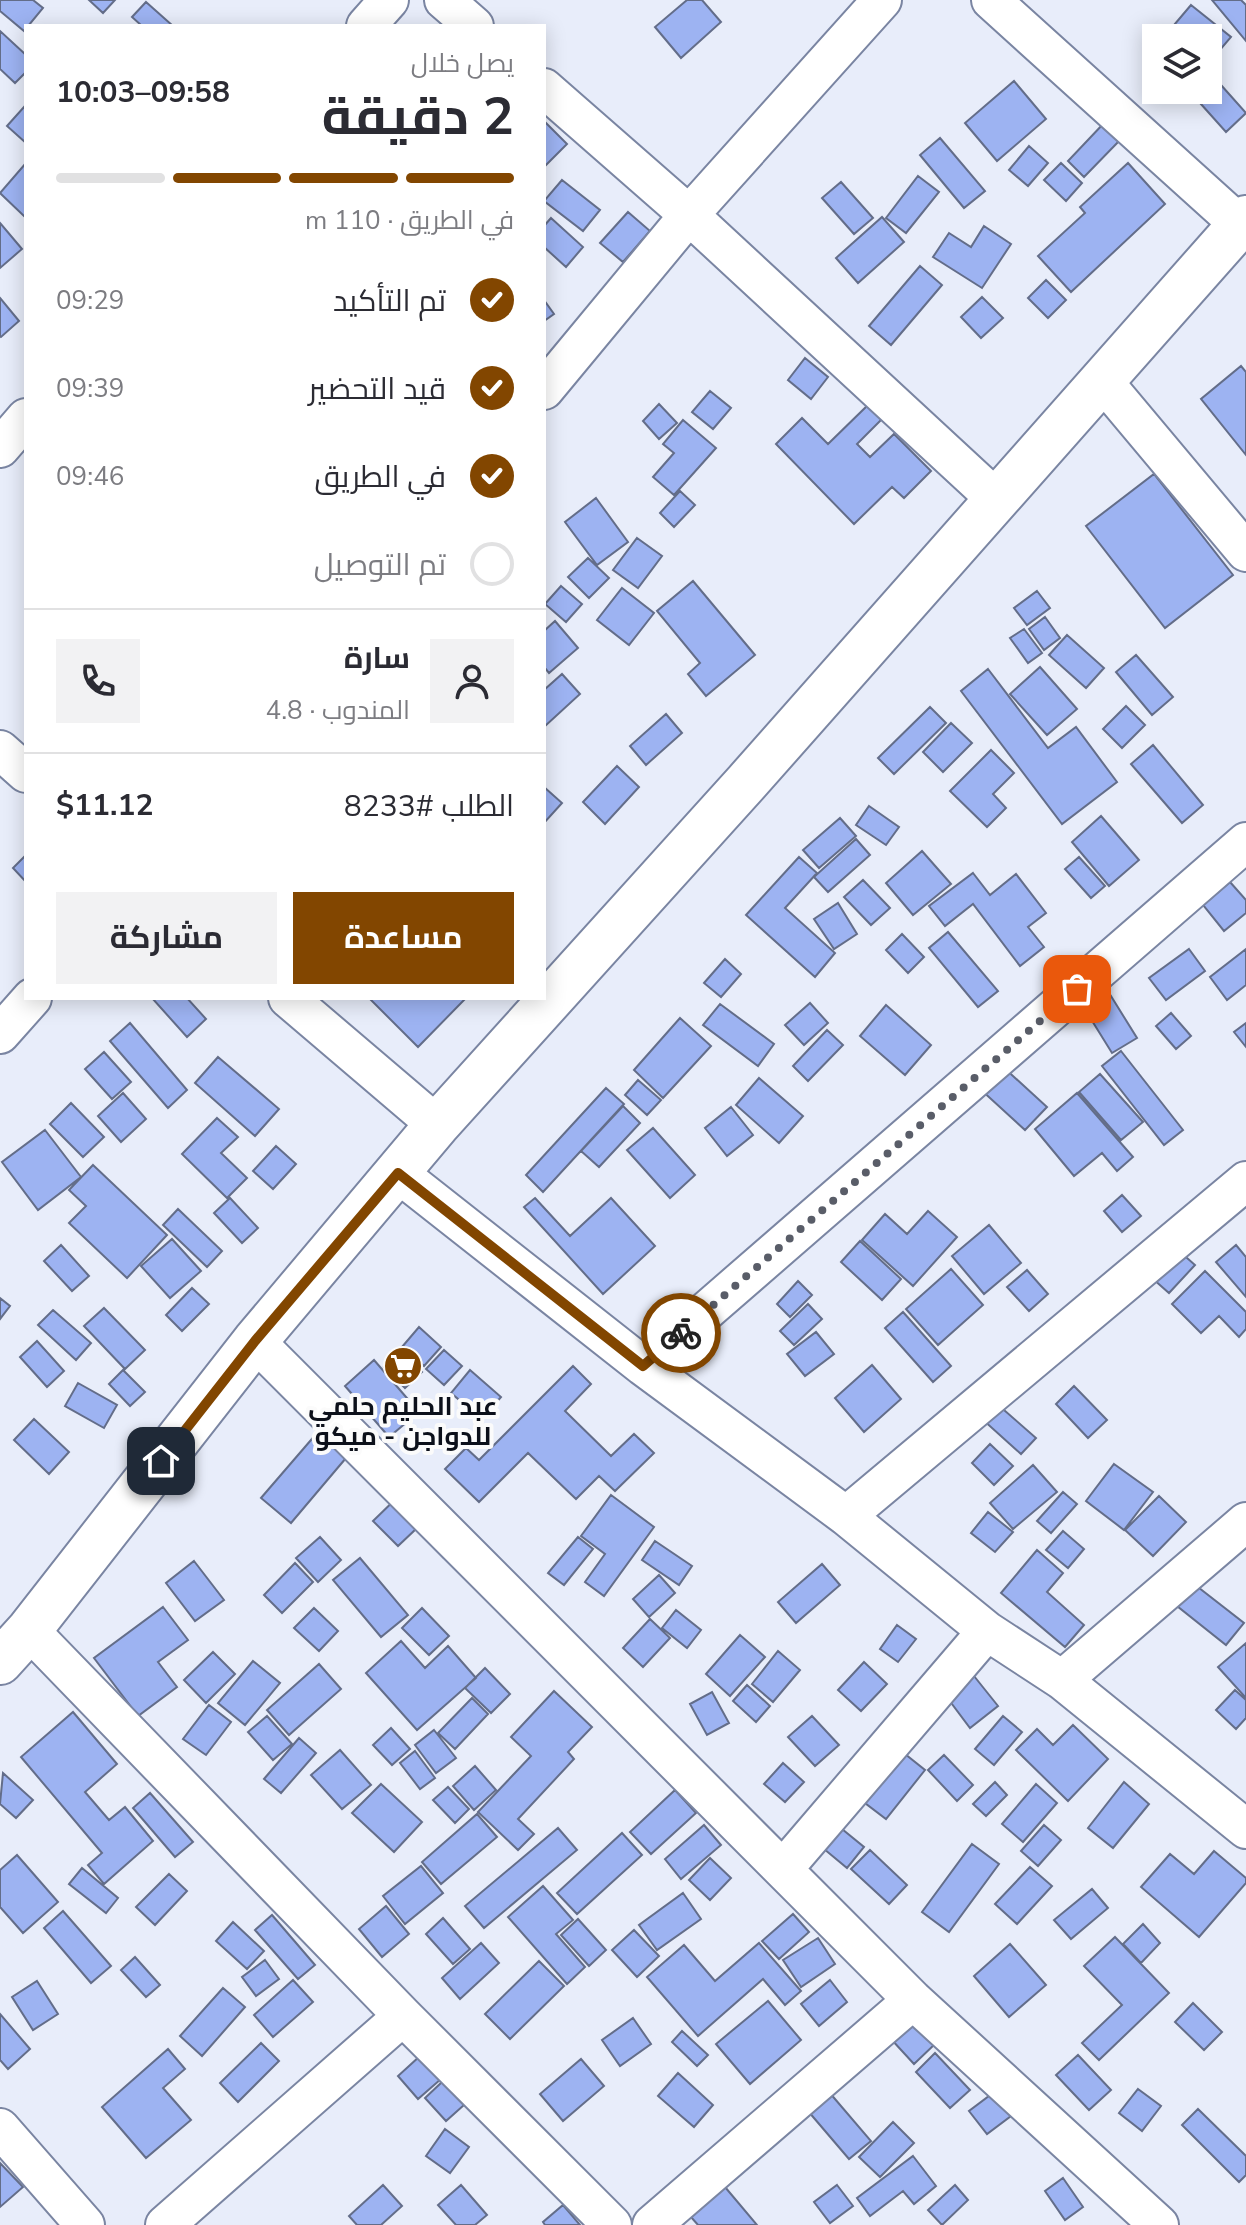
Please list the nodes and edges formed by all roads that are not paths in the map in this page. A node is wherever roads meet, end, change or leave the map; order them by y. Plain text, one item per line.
1 (389, 0) edge
2 (444, 0) edge
3 (882, 0) edge
4 (991, 0) edge
5 (368, 24) edge
6 (472, 24) edge
7 (546, 90) edge
8 (689, 215) junction
9 (1243, 222) edge
10 (1101, 379) junction
11 (546, 388) edge
12 (24, 420) edge
13 (0, 448) edge
14 (997, 500) junction
15 (1246, 552) edge
16 (0, 750) edge
17 (24, 771) edge
18 (1246, 842) edge
19 (30, 1000) edge
20 (290, 1000) edge
21 (0, 1034) edge
22 (437, 1125) junction
23 (398, 1173) junction
24 (1246, 1181) edge
25 (255, 1341) junction
26 (643, 1366) junction
27 (846, 1516) junction
28 (1246, 1522) edge
29 (29, 1630) junction
30 (987, 1631) junction
31 (0, 1662) edge
32 (1062, 1680) junction
33 (1246, 1829) edge
34 (784, 1868) junction
35 (913, 2000) junction
36 (403, 2016) junction
37 (0, 2128) edge
38 (85, 2225) edge
39 (165, 2225) edge
40 (612, 2225) edge
41 (652, 2225) edge
42 (1159, 2225) edge

1 - 5 street
2 - 6 street
3 - 8 street
4 - 9 street
7 - 8 street
8 - 11 street
8 - 14 street
9 - 10 street
10 - 14 street
10 - 15 street
12 - 13 street
14 - 22 street
16 - 17 street
18 - 26 street
19 - 21 street
20 - 22 street
22 - 23 street
23 - 25 street
23 - 26 street
24 - 27 street
25 - 29 street
25 - 34 street
26 - 27 street
27 - 30 street
28 - 32 street
29 - 31 street
29 - 36 street
30 - 32 street
30 - 34 street
32 - 33 street
34 - 35 street
35 - 41 street
35 - 42 street
36 - 39 street
36 - 40 street
37 - 38 street

